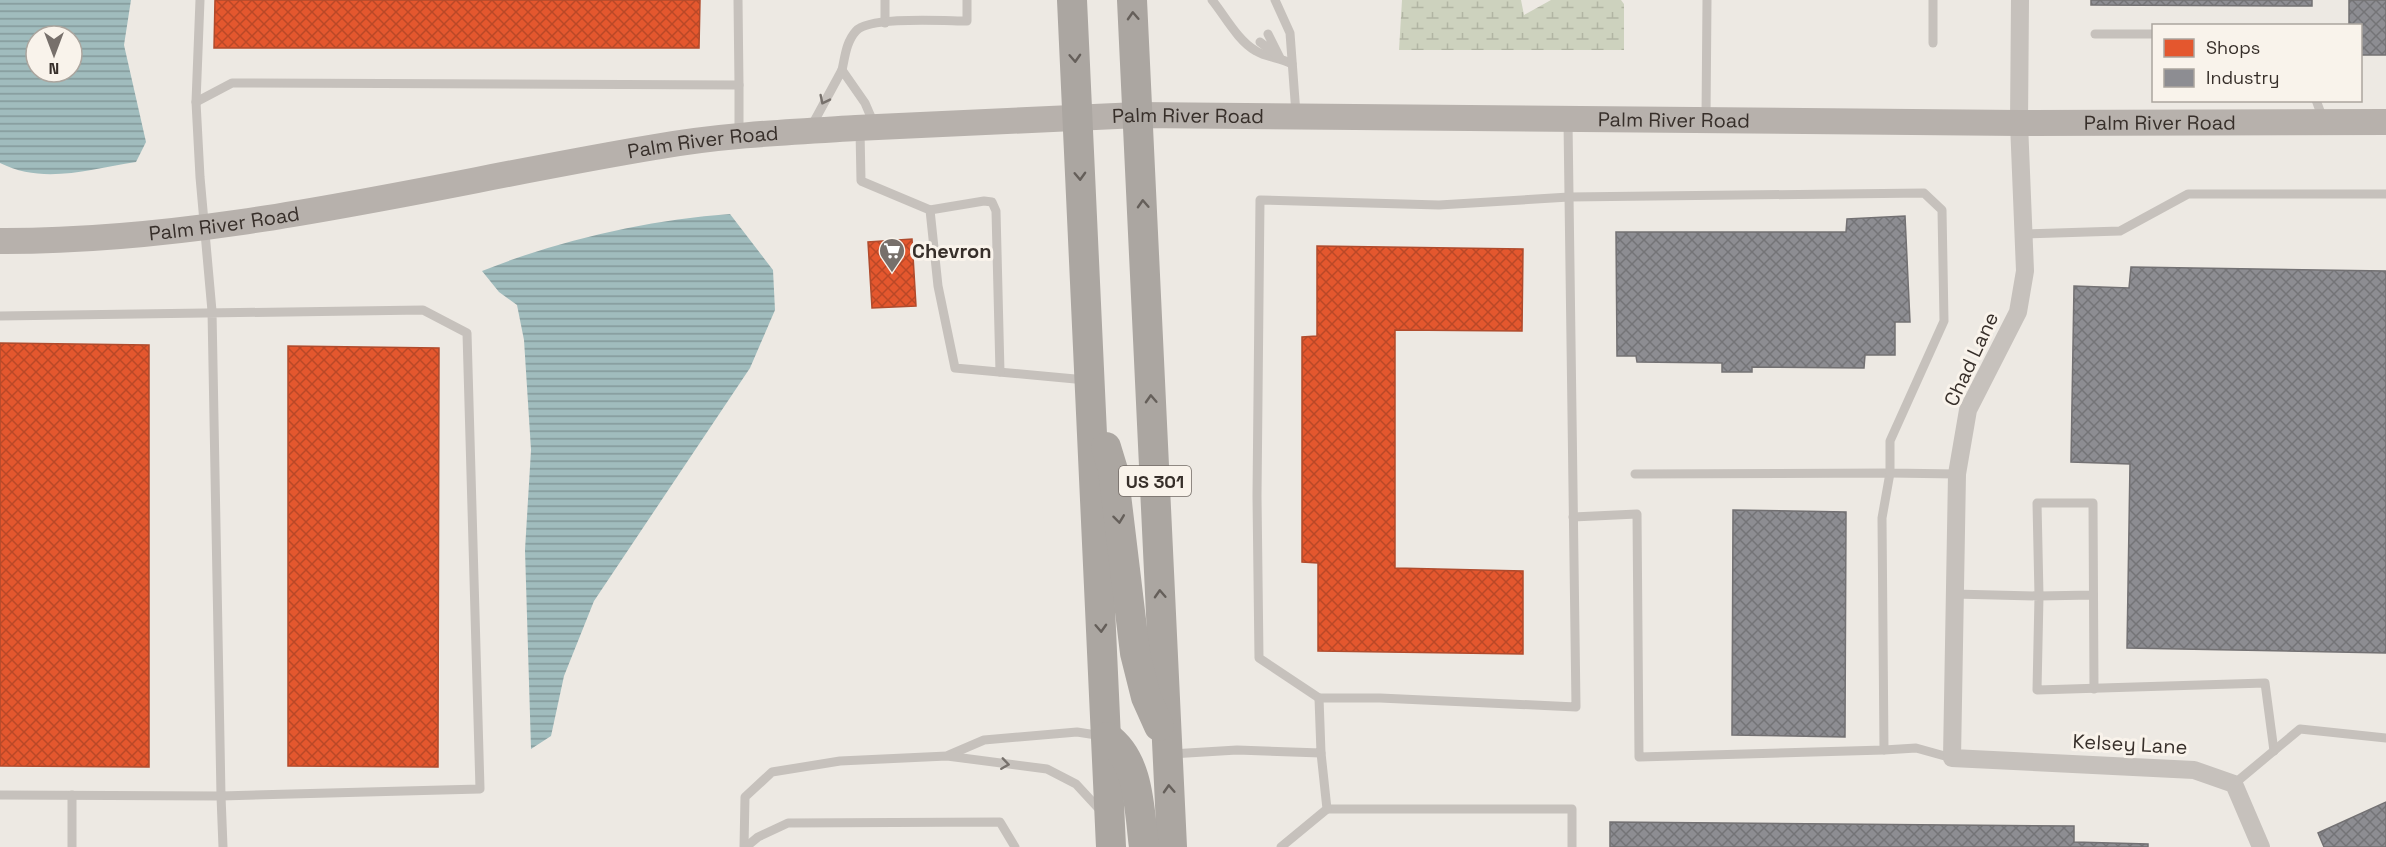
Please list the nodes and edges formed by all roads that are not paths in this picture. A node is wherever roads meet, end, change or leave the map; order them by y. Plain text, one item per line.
1 (200, 0) edge
2 (738, 0) edge
3 (885, 0) edge
4 (967, 0) edge
5 (1072, 0) edge
6 (1132, 0) edge
7 (1212, 0) edge
8 (1275, 0) edge
9 (1707, 0) edge
10 (1933, 0) edge
11 (2020, 0) edge
12 (885, 23) junction
13 (1268, 34) dead end
14 (2095, 34) dead end
15 (2152, 34) edge
16 (1260, 42) dead end
17 (1934, 43) dead end
18 (1280, 57) junction
19 (1292, 64) junction
20 (842, 70) junction
21 (739, 85) junction
22 (196, 102) junction
23 (2320, 111) edge
24 (1138, 115) junction
25 (1078, 117) junction
26 (1296, 117) junction
27 (1568, 119) junction
28 (1706, 121) junction
29 (2386, 122) edge
30 (2019, 123) junction
31 (868, 127) junction
32 (809, 131) junction
33 (739, 136) junction
34 (2386, 194) edge
35 (1569, 197) junction
36 (930, 210) junction
37 (205, 227) junction
38 (2024, 234) junction
39 (0, 241) edge
40 (212, 311) junction
41 (0, 316) edge
42 (1000, 372) junction
43 (1088, 381) junction
44 (1890, 472) junction
45 (1635, 474) dead end
46 (1957, 474) junction
47 (1573, 517) junction
48 (1954, 594) junction
49 (2039, 596) junction
50 (2092, 596) junction
51 (2094, 689) junction
52 (1318, 698) junction
53 (1107, 737) junction
54 (2386, 738) edge
55 (1167, 746) junction
56 (1884, 750) junction
57 (2274, 751) junction
58 (1321, 753) junction
59 (947, 756) junction
60 (1952, 758) junction
61 (2234, 784) junction
62 (0, 795) edge
63 (72, 795) junction
64 (221, 796) junction
65 (1327, 809) junction
66 (1111, 835) edge
67 (72, 847) edge
68 (223, 847) edge
69 (745, 847) edge
70 (1015, 847) edge
71 (1144, 847) edge
72 (1172, 847) edge
73 (1281, 847) edge
74 (1572, 847) edge
75 (2261, 847) edge

1 - 22 lane
2 - 21 lane
3 - 12 lane
4 - 12 lane
5 -> 25 main road, US 301
24 -> 6 main road, US 301
7 - 18 lane
8 - 19 lane
9 - 28 lane
10 - 17 lane
11 - 30 street, Chad Lane
12 - 20 lane
13 - 18 lane
14 - 15 lane
16 - 18 lane
18 - 19 lane
19 - 26 lane
20 - 31 lane
20 -> 32 lane
21 - 22 lane
21 - 33 lane
22 - 37 lane
23 - 29 street, Palm River Road
23 - 30 street, Palm River Road
24 - 25 street, Palm River Road
24 - 26 street, Palm River Road
55 -> 24 main road, US 301
25 - 31 street, Palm River Road
25 -> 43 main road, US 301
26 - 27 street, Palm River Road
27 - 28 street, Palm River Road
27 - 35 lane
28 - 30 street, Palm River Road
30 - 38 street, Chad Lane
31 - 32 street, Palm River Road
31 - 36 lane
32 - 33 street, Palm River Road
33 - 37 street, Palm River Road
34 - 38 lane
35 - 44 lane
35 - 47 lane
35 - 52 lane
36 - 42 lane
36 - 42 lane
37 - 39 street, Palm River Road
37 - 40 lane
38 - 46 street, Chad Lane
40 - 41 lane
40 - 64 lane
40 - 64 lane
42 - 43 lane
43 -> 53 main road, US 301
43 -> 55 main road
44 - 45 lane
44 - 46 lane
44 - 56 lane
46 - 48 street, Chad Lane
47 - 52 lane
47 - 56 lane
48 - 49 lane
48 - 60 street, Chad Lane
49 - 50 lane
49 - 50 lane
49 - 51 lane
50 - 51 lane
51 - 57 lane
52 - 58 lane
53 - 59 lane
53 - 66 main road, US 301
53 - 71 main road
54 - 57 lane
55 - 58 lane
72 -> 55 main road, US 301
56 - 60 lane
57 - 61 lane
58 - 65 lane
59 -> 66 lane
59 - 69 lane
60 - 61 street, Kelsey Lane
61 - 75 street
62 - 63 lane
63 - 64 lane
63 - 67 lane
64 - 68 lane
65 - 73 lane
65 - 74 lane
69 - 70 lane

